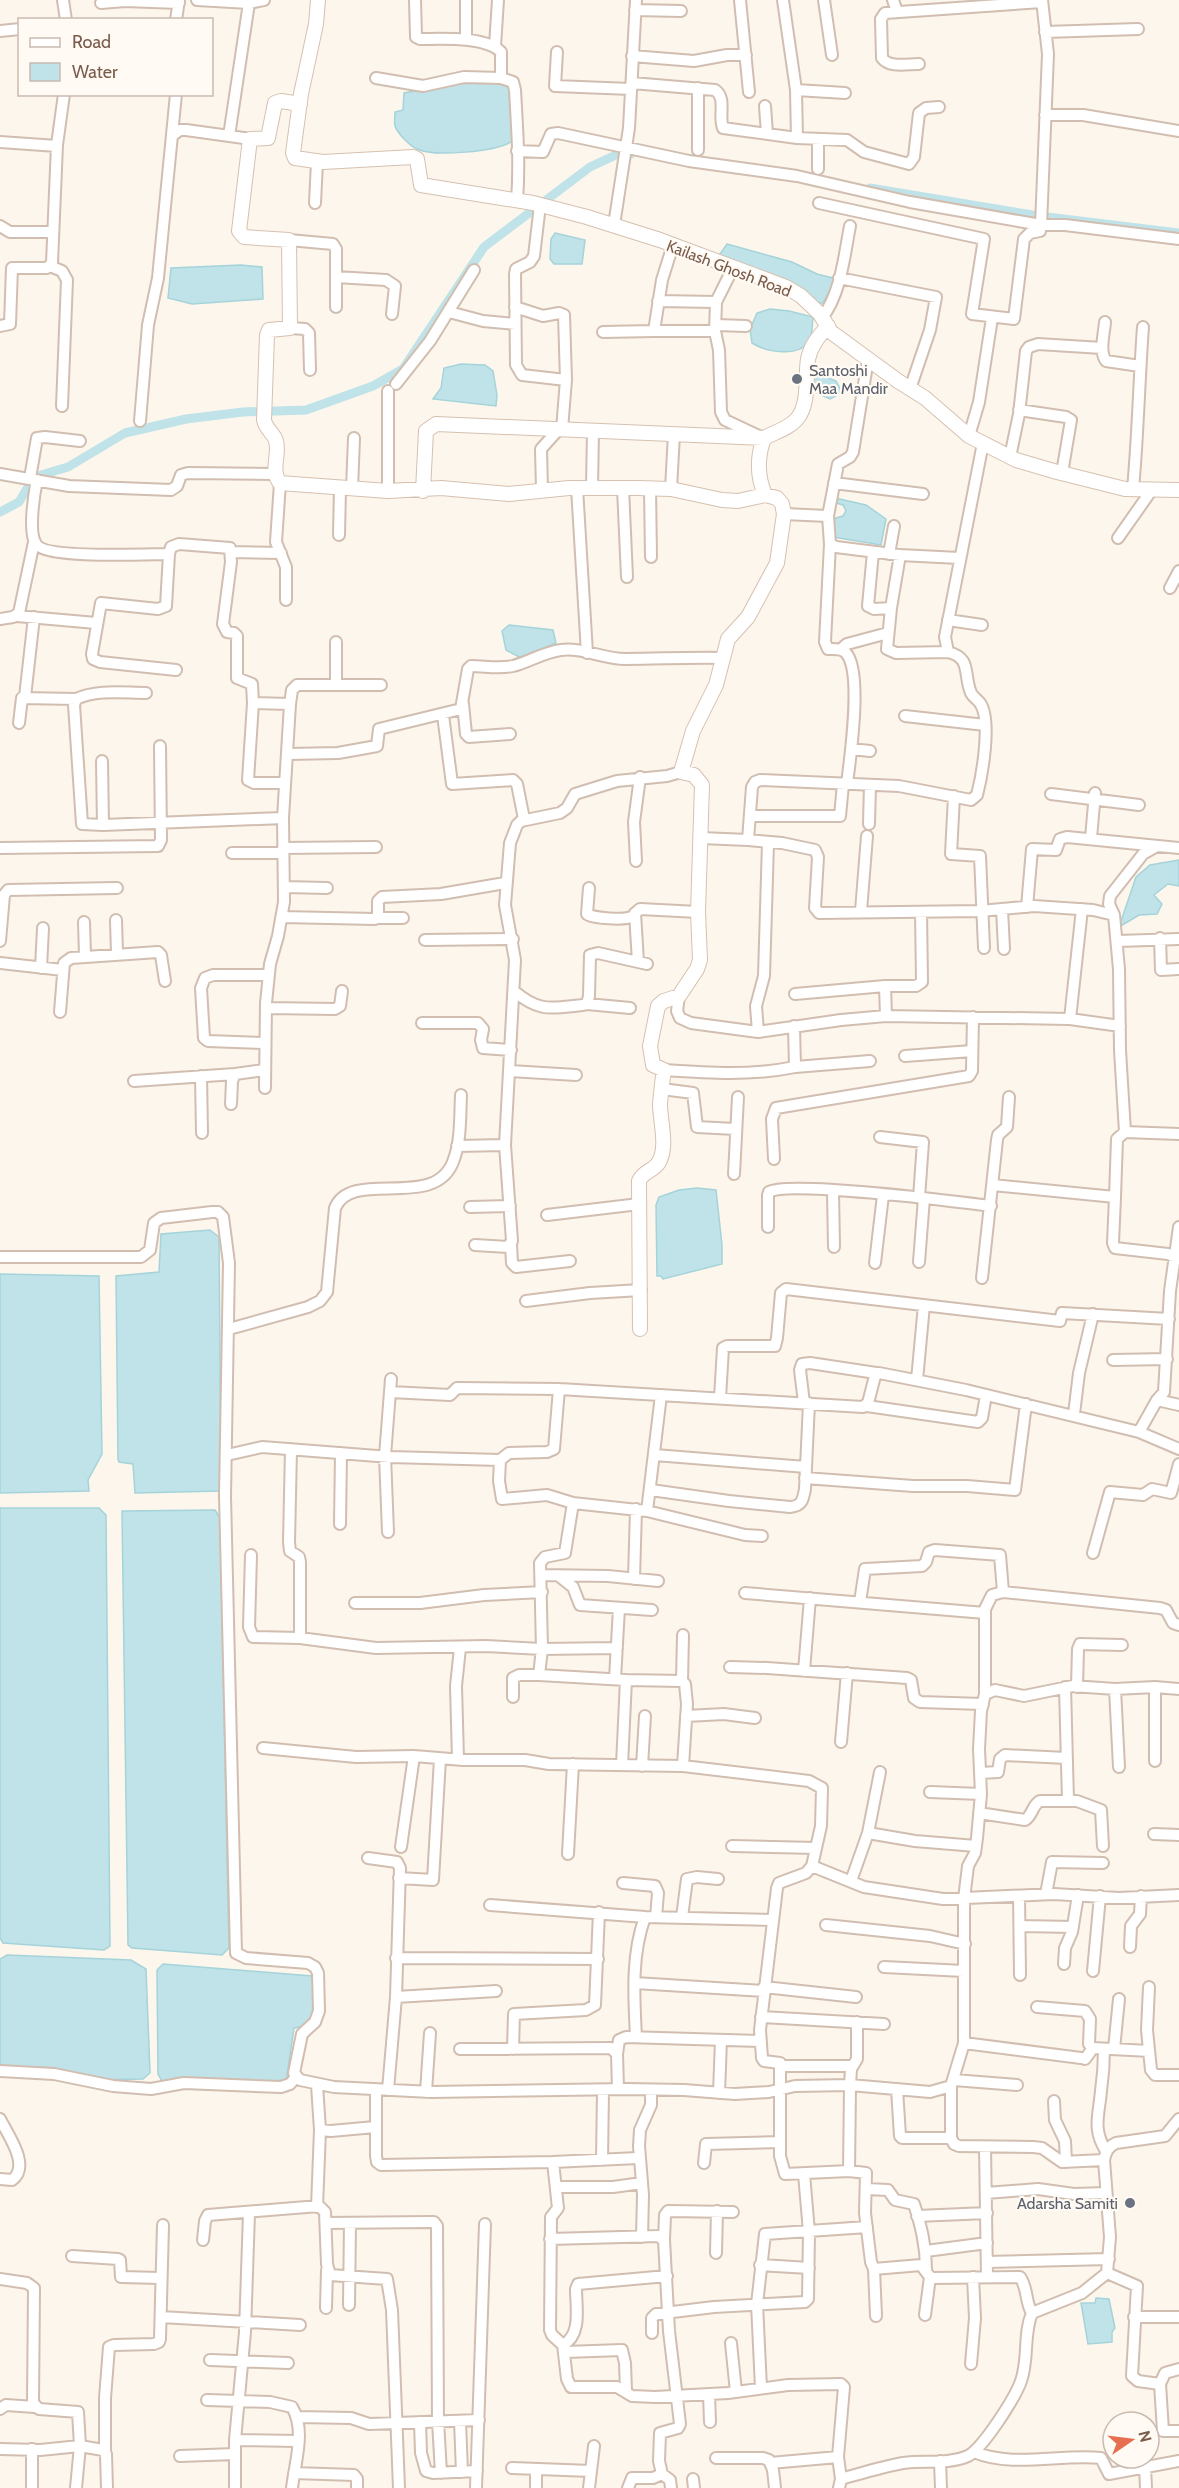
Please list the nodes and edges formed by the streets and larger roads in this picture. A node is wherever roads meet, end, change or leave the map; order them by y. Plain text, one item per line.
1 (63, 0) edge
2 (197, 0) edge
3 (264, 0) edge
4 (318, 0) edge
5 (415, 0) edge
6 (465, 0) edge
7 (498, 0) edge
8 (740, 0) edge
9 (783, 0) edge
10 (824, 0) edge
11 (893, 0) edge
12 (1042, 1) edge
13 (179, 2) edge
14 (101, 3) dead end
15 (249, 3) junction
16 (636, 5) edge
17 (681, 11) dead end
18 (897, 12) junction
19 (66, 18) edge
20 (177, 18) edge
21 (18, 29) edge
22 (1138, 29) dead end
23 (0, 31) edge
24 (1045, 32) junction
25 (466, 40) junction
26 (495, 46) junction
27 (557, 52) dead end
28 (746, 55) junction
29 (832, 55) dead end
30 (632, 56) junction
31 (920, 64) dead end
32 (376, 78) dead end
33 (501, 78) junction
34 (631, 86) junction
35 (698, 88) junction
36 (796, 90) junction
37 (749, 92) dead end
38 (845, 93) dead end
39 (64, 96) edge
40 (176, 96) edge
41 (300, 104) junction
42 (765, 106) dead end
43 (939, 107) dead end
44 (1045, 115) junction
45 (1179, 131) edge
46 (766, 134) junction
47 (173, 135) junction
48 (229, 136) junction
49 (797, 138) junction
50 (251, 139) junction
51 (818, 139) junction
52 (0, 142) edge
53 (57, 147) junction
54 (698, 150) dead end
55 (517, 151) junction
56 (625, 153) junction
57 (317, 162) junction
58 (818, 169) dead end
59 (862, 191) junction
60 (517, 200) junction
61 (819, 202) dead end
62 (315, 203) dead end
63 (540, 205) junction
64 (856, 211) junction
65 (614, 225) junction
66 (1041, 225) junction
67 (0, 226) edge
68 (850, 226) dead end
69 (53, 232) junction
70 (1179, 239) edge
71 (289, 240) junction
72 (673, 245) junction
73 (50, 266) junction
74 (733, 268) junction
75 (474, 270) dead end
76 (336, 277) junction
77 (839, 278) junction
78 (658, 301) junction
79 (716, 302) junction
80 (336, 307) dead end
81 (515, 307) junction
82 (449, 312) junction
83 (392, 314) dead end
84 (992, 318) junction
85 (825, 322) junction
86 (1105, 322) dead end
87 (515, 324) junction
88 (0, 326) edge
89 (746, 326) dead end
90 (1143, 327) dead end
91 (290, 328) junction
92 (716, 328) junction
93 (654, 331) junction
94 (603, 332) dead end
95 (1102, 348) junction
96 (868, 359) junction
97 (1140, 366) junction
98 (310, 370) dead end
99 (566, 380) junction
100 (910, 389) junction
101 (62, 406) dead end
102 (1019, 410) junction
103 (140, 421) dead end
104 (561, 428) junction
105 (593, 430) junction
106 (674, 434) junction
107 (969, 436) junction
108 (762, 437) junction
109 (354, 438) dead end
110 (80, 441) dead end
111 (982, 443) junction
112 (1010, 456) junction
113 (1062, 473) junction
114 (0, 474) edge
115 (278, 478) junction
116 (34, 479) junction
117 (834, 483) junction
118 (346, 488) junction
119 (577, 488) junction
120 (592, 488) junction
121 (623, 488) junction
122 (650, 488) junction
123 (671, 489) junction
124 (1133, 489) junction
125 (423, 490) junction
126 (542, 490) junction
127 (1151, 490) junction
128 (1179, 490) edge
129 (388, 491) junction
130 (923, 494) dead end
131 (765, 495) junction
132 (784, 514) junction
133 (828, 516) junction
134 (894, 526) dead end
135 (339, 535) dead end
136 (1118, 538) dead end
137 (34, 542) junction
138 (830, 544) junction
139 (231, 552) junction
140 (873, 552) junction
141 (281, 553) junction
142 (170, 554) junction
143 (889, 554) junction
144 (900, 555) junction
145 (651, 557) dead end
146 (959, 558) junction
147 (1179, 570) edge
148 (627, 577) dead end
149 (1170, 588) dead end
150 (286, 600) dead end
151 (891, 608) junction
152 (17, 616) junction
153 (34, 617) junction
154 (0, 619) edge
155 (948, 620) junction
156 (96, 623) junction
157 (982, 625) dead end
158 (888, 633) junction
159 (336, 642) dead end
160 (841, 649) junction
161 (948, 652) junction
162 (587, 653) junction
163 (723, 658) junction
164 (177, 670) dead end
165 (336, 685) junction
166 (381, 686) dead end
167 (146, 693) dead end
168 (25, 697) junction
169 (76, 699) junction
170 (253, 703) junction
171 (290, 704) junction
172 (463, 704) junction
173 (443, 715) junction
174 (905, 716) dead end
175 (19, 723) dead end
176 (985, 725) junction
177 (510, 734) dead end
178 (160, 746) dead end
179 (851, 749) junction
180 (870, 751) dead end
181 (288, 754) junction
182 (102, 761) dead end
183 (681, 772) junction
184 (640, 777) junction
185 (285, 783) junction
186 (845, 784) junction
187 (870, 785) junction
188 (1050, 794) dead end
189 (1095, 795) junction
190 (954, 796) junction
191 (1139, 805) dead end
192 (751, 816) junction
193 (283, 818) junction
194 (524, 819) junction
195 (162, 823) junction
196 (868, 824) dead end
197 (103, 825) junction
198 (867, 836) dead end
199 (701, 838) junction
200 (1091, 838) junction
201 (748, 840) junction
202 (768, 843) junction
203 (1158, 846) junction
204 (376, 847) dead end
205 (0, 848) edge
206 (1179, 848) edge
207 (283, 850) junction
208 (232, 854) dead end
209 (636, 861) dead end
210 (505, 883) junction
211 (284, 887) junction
212 (117, 888) dead end
213 (327, 888) dead end
214 (589, 888) dead end
215 (1027, 907) junction
216 (1002, 909) junction
217 (1082, 909) junction
218 (984, 910) junction
219 (861, 911) junction
220 (698, 912) junction
221 (921, 912) junction
222 (635, 913) junction
223 (1114, 915) junction
224 (282, 917) junction
225 (377, 918) junction
226 (403, 918) dead end
227 (116, 920) dead end
228 (84, 922) dead end
229 (43, 928) dead end
230 (1160, 938) junction
231 (513, 939) junction
232 (1179, 939) edge
233 (425, 940) dead end
234 (0, 941) edge
235 (1118, 941) junction
236 (984, 948) dead end
237 (1004, 949) dead end
238 (117, 953) junction
239 (85, 956) junction
240 (0, 963) edge
241 (41, 968) junction
242 (1179, 969) edge
243 (63, 970) junction
244 (269, 975) junction
245 (165, 981) dead end
246 (885, 986) junction
247 (342, 991) dead end
248 (514, 991) junction
249 (795, 994) dead end
250 (679, 996) junction
251 (587, 1004) junction
252 (266, 1008) junction
253 (630, 1008) dead end
254 (60, 1012) dead end
255 (886, 1016) junction
256 (974, 1017) junction
257 (1070, 1020) junction
258 (422, 1023) dead end
259 (794, 1026) junction
260 (1120, 1026) junction
261 (758, 1032) junction
262 (264, 1043) junction
263 (511, 1050) junction
264 (972, 1051) junction
265 (905, 1056) dead end
266 (870, 1060) dead end
267 (795, 1067) junction
268 (264, 1070) junction
269 (664, 1070) junction
270 (510, 1071) junction
271 (235, 1074) junction
272 (576, 1075) dead end
273 (201, 1076) junction
274 (134, 1081) dead end
275 (265, 1088) dead end
276 (662, 1089) junction
277 (461, 1095) dead end
278 (738, 1097) dead end
279 (1009, 1097) dead end
280 (231, 1104) dead end
281 (735, 1129) junction
282 (1125, 1132) junction
283 (202, 1133) dead end
284 (1179, 1134) edge
285 (880, 1137) dead end
286 (505, 1145) junction
287 (457, 1146) junction
288 (774, 1159) dead end
289 (734, 1174) dead end
290 (993, 1185) junction
291 (833, 1191) junction
292 (883, 1195) junction
293 (1115, 1197) junction
294 (922, 1198) junction
295 (639, 1204) junction
296 (510, 1206) junction
297 (991, 1206) junction
298 (470, 1207) dead end
299 (547, 1215) dead end
300 (768, 1227) dead end
301 (1179, 1227) edge
302 (475, 1245) dead end
303 (511, 1245) junction
304 (834, 1247) dead end
305 (0, 1257) edge
306 (1177, 1259) edge
307 (570, 1261) dead end
308 (919, 1262) dead end
309 (875, 1263) dead end
310 (982, 1278) dead end
311 (641, 1290) junction
312 (526, 1301) dead end
313 (924, 1305) junction
314 (1093, 1314) junction
315 (1168, 1319) junction
316 (229, 1329) junction
317 (640, 1329) dead end
318 (1167, 1359) junction
319 (1113, 1360) dead end
320 (876, 1373) junction
321 (391, 1379) dead end
322 (917, 1380) junction
323 (559, 1389) junction
324 (390, 1392) junction
325 (661, 1395) junction
326 (986, 1395) junction
327 (720, 1398) junction
328 (1156, 1400) junction
329 (806, 1403) junction
330 (1026, 1404) junction
331 (1179, 1405) edge
332 (867, 1406) junction
333 (1074, 1414) junction
334 (1139, 1432) junction
335 (291, 1449) junction
336 (1179, 1449) edge
337 (341, 1453) junction
338 (227, 1455) junction
339 (655, 1455) junction
340 (385, 1456) junction
341 (500, 1460) junction
342 (1179, 1464) edge
343 (806, 1472) junction
344 (651, 1490) junction
345 (573, 1503) junction
346 (636, 1509) junction
347 (647, 1511) junction
348 (340, 1524) dead end
349 (388, 1532) dead end
350 (762, 1536) dead end
351 (1093, 1553) dead end
352 (251, 1555) dead end
353 (541, 1575) junction
354 (559, 1576) junction
355 (634, 1579) junction
356 (658, 1581) dead end
357 (542, 1592) junction
358 (1003, 1592) junction
359 (745, 1593) dead end
360 (810, 1598) junction
361 (860, 1602) junction
362 (355, 1604) dead end
363 (619, 1608) junction
364 (652, 1610) dead end
365 (985, 1613) junction
366 (1179, 1625) edge
367 (683, 1635) dead end
368 (300, 1638) junction
369 (1122, 1645) dead end
370 (459, 1648) junction
371 (542, 1648) junction
372 (617, 1648) junction
373 (730, 1667) dead end
374 (804, 1671) junction
375 (847, 1673) junction
376 (539, 1676) junction
377 (621, 1679) junction
378 (682, 1682) junction
379 (1071, 1687) junction
380 (1155, 1688) junction
381 (1115, 1689) junction
382 (1179, 1689) edge
383 (513, 1697) dead end
384 (984, 1699) junction
385 (645, 1716) dead end
386 (686, 1716) junction
387 (755, 1718) dead end
388 (841, 1742) dead end
389 (263, 1748) dead end
390 (414, 1756) junction
391 (1066, 1758) junction
392 (440, 1759) junction
393 (458, 1760) junction
394 (1155, 1761) dead end
395 (573, 1764) junction
396 (622, 1765) junction
397 (642, 1766) junction
398 (683, 1766) junction
399 (1119, 1767) dead end
400 (880, 1772) dead end
401 (981, 1773) junction
402 (930, 1792) dead end
403 (981, 1794) junction
404 (1068, 1801) junction
405 (979, 1813) junction
406 (868, 1833) junction
407 (1154, 1834) dead end
408 (1179, 1835) edge
409 (732, 1845) dead end
410 (976, 1846) junction
411 (1103, 1846) dead end
412 (401, 1847) dead end
413 (816, 1848) junction
414 (568, 1854) dead end
415 (368, 1858) dead end
416 (1103, 1863) dead end
417 (812, 1866) junction
418 (399, 1878) junction
419 (718, 1879) dead end
420 (851, 1881) junction
421 (623, 1883) dead end
422 (1046, 1894) junction
423 (1078, 1894) junction
424 (1179, 1895) edge
425 (1019, 1896) junction
426 (1100, 1896) junction
427 (1141, 1896) junction
428 (964, 1899) junction
429 (490, 1905) dead end
430 (599, 1912) junction
431 (650, 1917) junction
432 (682, 1917) junction
433 (773, 1920) junction
434 (826, 1925) dead end
435 (1021, 1926) junction
436 (1073, 1927) junction
437 (965, 1944) junction
438 (1130, 1947) dead end
439 (396, 1958) junction
440 (598, 1959) junction
441 (1064, 1964) dead end
442 (884, 1967) dead end
443 (964, 1971) junction
444 (1093, 1971) dead end
445 (1020, 1975) dead end
446 (635, 1983) junction
447 (1149, 1986) dead end
448 (764, 1989) junction
449 (496, 1992) dead end
450 (396, 1997) junction
451 (856, 1997) dead end
452 (1119, 1999) dead end
453 (1037, 2007) dead end
454 (761, 2017) junction
455 (857, 2022) junction
456 (884, 2024) dead end
457 (430, 2033) dead end
458 (636, 2037) junction
459 (721, 2040) junction
460 (760, 2040) junction
461 (964, 2043) junction
462 (1104, 2048) junction
463 (460, 2049) dead end
464 (513, 2049) junction
465 (1149, 2050) junction
466 (617, 2054) junction
467 (780, 2066) junction
468 (852, 2066) junction
469 (0, 2071) edge
470 (1179, 2075) edge
471 (296, 2077) junction
472 (953, 2083) junction
473 (317, 2085) junction
474 (850, 2085) junction
475 (1017, 2085) dead end
476 (618, 2089) junction
477 (780, 2089) junction
478 (897, 2089) junction
479 (376, 2090) junction
480 (388, 2090) junction
481 (651, 2090) junction
482 (603, 2091) junction
483 (426, 2092) junction
484 (718, 2093) junction
485 (1054, 2101) dead end
486 (0, 2119) edge
487 (1179, 2119) edge
488 (375, 2127) junction
489 (321, 2130) junction
490 (1165, 2136) junction
491 (1179, 2137) edge
492 (951, 2138) junction
493 (780, 2142) junction
494 (986, 2147) junction
495 (1105, 2156) junction
496 (639, 2158) junction
497 (602, 2160) junction
498 (552, 2162) junction
499 (1066, 2162) junction
500 (704, 2163) dead end
501 (849, 2171) junction
502 (804, 2174) junction
503 (0, 2179) edge
504 (642, 2183) junction
505 (556, 2187) junction
506 (867, 2189) junction
507 (986, 2193) junction
508 (1106, 2193) junction
509 (317, 2207) junction
510 (717, 2211) junction
511 (733, 2212) dead end
512 (249, 2213) junction
513 (987, 2213) junction
514 (917, 2216) junction
515 (326, 2223) junction
516 (350, 2223) junction
517 (485, 2224) dead end
518 (163, 2225) dead end
519 (867, 2227) junction
520 (809, 2232) junction
521 (642, 2237) junction
522 (550, 2239) junction
523 (204, 2240) dead end
524 (664, 2240) junction
525 (987, 2243) junction
526 (926, 2251) junction
527 (716, 2253) dead end
528 (72, 2256) dead end
529 (1109, 2259) junction
530 (987, 2262) junction
531 (760, 2265) junction
532 (809, 2268) junction
533 (874, 2269) junction
534 (327, 2270) junction
535 (928, 2273) junction
536 (1107, 2273) junction
537 (666, 2276) junction
538 (350, 2277) junction
539 (973, 2277) junction
540 (987, 2277) junction
541 (160, 2278) junction
542 (0, 2279) edge
543 (757, 2304) junction
544 (349, 2305) dead end
545 (326, 2308) dead end
546 (668, 2312) junction
547 (1032, 2313) junction
548 (925, 2315) dead end
549 (876, 2316) dead end
550 (161, 2317) junction
551 (1134, 2317) junction
552 (1179, 2317) edge
553 (245, 2322) junction
554 (300, 2325) dead end
555 (652, 2333) dead end
556 (731, 2343) dead end
557 (564, 2348) junction
558 (210, 2360) dead end
559 (242, 2361) junction
560 (288, 2362) dead end
561 (971, 2364) dead end
562 (1179, 2369) edge
563 (1160, 2384) junction
564 (761, 2388) junction
565 (626, 2391) junction
566 (736, 2392) junction
567 (709, 2394) junction
568 (678, 2395) junction
569 (207, 2400) dead end
570 (238, 2400) junction
571 (35, 2407) junction
572 (0, 2409) edge
573 (298, 2417) junction
574 (479, 2420) junction
575 (438, 2421) junction
576 (460, 2421) junction
577 (420, 2422) junction
578 (710, 2422) dead end
579 (396, 2424) junction
580 (1179, 2431) edge
581 (235, 2440) junction
582 (298, 2441) junction
583 (80, 2446) junction
584 (594, 2446) dead end
585 (0, 2449) edge
586 (32, 2449) junction
587 (105, 2451) junction
588 (974, 2452) junction
589 (235, 2454) junction
590 (180, 2456) dead end
591 (838, 2457) junction
592 (716, 2458) dead end
593 (1101, 2458) edge
594 (940, 2461) junction
595 (1179, 2461) edge
596 (770, 2463) junction
597 (1161, 2464) edge
598 (512, 2468) dead end
599 (536, 2470) junction
600 (1107, 2470) edge
601 (1127, 2470) edge
602 (1145, 2470) edge
603 (477, 2471) junction
604 (591, 2471) junction
605 (462, 2472) junction
606 (294, 2473) junction
607 (441, 2473) junction
608 (662, 2474) junction
609 (840, 2484) edge
610 (32, 2488) edge
611 (76, 2488) edge
612 (107, 2488) edge
613 (235, 2488) edge
614 (292, 2488) edge
615 (357, 2488) edge
616 (399, 2488) edge
617 (476, 2488) edge
618 (536, 2488) edge
619 (589, 2488) edge
620 (628, 2488) edge
621 (671, 2488) edge
622 (775, 2488) edge
623 (941, 2488) edge
624 (1146, 2488) edge

1 - 19 street
2 - 15 street
3 - 15 street
4 - 41 street
5 - 25 street
6 - 25 street
7 - 26 street
8 - 28 street
9 - 36 street
10 - 29 street
11 - 18 street
12 - 18 street
12 - 24 street
13 - 14 street
13 - 20 street
15 - 48 street
16 - 17 street
16 - 30 street
18 - 31 street
21 - 23 street
22 - 24 street
24 - 44 street
25 - 26 street
26 - 33 street
27 - 34 street
28 - 30 street
28 - 37 street
30 - 34 street
32 - 33 street
33 - 55 street
34 - 35 street
34 - 56 street
35 - 46 street
35 - 54 street
36 - 38 street
36 - 49 street
39 - 53 street
40 - 47 street
41 - 50 street
41 - 57 street
42 - 46 street
43 - 51 street
44 - 45 street
44 - 66 street
46 - 49 street
47 - 48 street
47 - 103 street
48 - 50 street
49 - 51 street
50 - 71 street
51 - 58 street
52 - 53 street
53 - 69 street
55 - 56 street
55 - 60 street
56 - 59 street
56 - 65 street
57 - 60 street, Kailash Ghosh Road
57 - 62 street
59 - 64 street
59 - 66 street
60 - 63 street, Kailash Ghosh Road
61 - 64 street
63 - 65 street, Kailash Ghosh Road
63 - 81 street
64 - 84 street
65 - 72 street, Kailash Ghosh Road
66 - 70 street
66 - 84 street
67 - 69 street
68 - 77 street
69 - 73 street
71 - 76 street
71 - 91 street
72 - 74 street, Kailash Ghosh Road
72 - 78 street
73 - 88 street
73 - 101 street
74 - 79 street
74 - 85 street, Kailash Ghosh Road
75 - 82 street
76 - 80 street
76 - 83 street
77 - 85 street
77 - 100 street
78 - 79 street
78 - 93 street
79 - 92 street
81 - 87 street
81 - 99 street
82 - 87 street
82 - 129 street
84 - 107 street
85 - 96 street, Kailash Ghosh Road
85 - 108 street
86 - 95 street
87 - 99 street
89 - 92 street
90 - 97 street
91 - 98 street
91 - 115 street
92 - 93 street
92 - 108 street
93 - 94 street
95 - 97 street
95 - 102 street
96 - 100 street, Kailash Ghosh Road
96 - 117 street
97 - 124 street
99 - 104 street
100 - 107 street, Kailash Ghosh Road
102 - 112 street
102 - 113 street
104 - 105 street
104 - 125 street
104 - 126 street
105 - 106 street
105 - 120 street
106 - 108 street
106 - 123 street
107 - 111 street, Kailash Ghosh Road
108 - 131 street
109 - 118 street
110 - 116 street
111 - 112 street, Kailash Ghosh Road
111 - 146 street
112 - 113 street, Kailash Ghosh Road
113 - 124 street, Kailash Ghosh Road
114 - 116 street
115 - 116 street
115 - 118 street
115 - 141 street
116 - 137 street
117 - 130 street
117 - 133 street
118 - 129 street
118 - 135 street
119 - 120 street
119 - 126 street
119 - 162 street
120 - 121 street
121 - 122 street
121 - 148 street
122 - 123 street
122 - 145 street
123 - 131 street
124 - 127 street, Kailash Ghosh Road
125 - 126 street
125 - 129 street
127 - 128 street, Kailash Ghosh Road
127 - 136 street
131 - 132 street
132 - 133 street
132 - 163 street
133 - 138 street
134 - 143 street
137 - 142 street
137 - 152 street
138 - 140 street
138 - 160 street
139 - 141 street
139 - 142 street
139 - 170 street
140 - 143 street
140 - 151 street
141 - 150 street
142 - 156 street
143 - 144 street
144 - 146 street
144 - 151 street
146 - 155 street
147 - 149 street
151 - 158 street
152 - 153 street
152 - 154 street
153 - 156 street
153 - 168 street
155 - 157 street
155 - 161 street
156 - 164 street
158 - 160 street
158 - 161 street
159 - 165 street
160 - 179 street
161 - 176 street
162 - 163 street
162 - 172 street
163 - 183 street
165 - 166 street
165 - 171 street
167 - 169 street
168 - 169 street
168 - 175 street
169 - 197 street
170 - 171 street
170 - 185 street
171 - 181 street
172 - 173 street
172 - 177 street
173 - 181 street
173 - 194 street
174 - 176 street
176 - 190 street
178 - 195 street
179 - 180 street
179 - 186 street
181 - 185 street
182 - 197 street
183 - 184 street
183 - 199 street
184 - 194 street
184 - 209 street
185 - 193 street
186 - 187 street
186 - 192 street
186 - 192 street
187 - 190 street
187 - 196 street
188 - 189 street
189 - 191 street
189 - 200 street
190 - 218 street
192 - 201 street
193 - 195 street
193 - 207 street
194 - 210 street
195 - 197 street
195 - 205 street
198 - 219 street
199 - 201 street
199 - 220 street
200 - 203 street
200 - 215 street
201 - 202 street
202 - 219 street
202 - 261 street
203 - 206 street
203 - 223 street
204 - 207 street
207 - 208 street
207 - 211 street
210 - 225 street
210 - 231 street
211 - 213 street
211 - 224 street
212 - 234 street
214 - 222 street
215 - 216 street
215 - 217 street
216 - 218 street
216 - 237 street
217 - 223 street
217 - 257 street
218 - 221 street
218 - 236 street
219 - 221 street
220 - 222 street
220 - 250 street
221 - 246 street
222 - 251 street
223 - 235 street
224 - 225 street
224 - 244 street
225 - 226 street
227 - 238 street
228 - 239 street
229 - 241 street
230 - 232 street
230 - 235 street
230 - 242 street
231 - 233 street
231 - 248 street
235 - 260 street
238 - 239 street
238 - 245 street
239 - 243 street
240 - 241 street
241 - 243 street
243 - 254 street
244 - 252 street
244 - 262 street
246 - 249 street
246 - 255 street
247 - 252 street
248 - 251 street
248 - 263 street
250 - 261 street
250 - 269 street
251 - 253 street
252 - 262 street
255 - 256 street
255 - 259 street
256 - 257 street
256 - 264 street
257 - 260 street
258 - 263 street
259 - 261 street
259 - 267 street
260 - 282 street
262 - 268 street
263 - 270 street
264 - 265 street
264 - 288 street
266 - 267 street
267 - 269 street
268 - 271 street
268 - 275 street
269 - 276 street
270 - 272 street
270 - 286 street
271 - 273 street
271 - 280 street
273 - 274 street
273 - 283 street
276 - 281 street
276 - 295 street
277 - 287 street
278 - 281 street
279 - 290 street
281 - 289 street
282 - 284 street
282 - 293 street
285 - 294 street
286 - 287 street
286 - 296 street
287 - 316 street
290 - 293 street
290 - 297 street
291 - 292 street
291 - 300 street
291 - 304 street
292 - 294 street
292 - 309 street
293 - 306 street
294 - 297 street
294 - 308 street
295 - 299 street
295 - 311 street
296 - 298 street
296 - 303 street
297 - 310 street
301 - 306 street
302 - 303 street
303 - 307 street
305 - 316 street
306 - 315 street
311 - 312 street
311 - 317 street
313 - 314 street
313 - 322 street
313 - 327 street
314 - 315 street
314 - 333 street
315 - 318 street
316 - 338 street
318 - 319 street
318 - 328 street
320 - 322 street
320 - 329 street
320 - 332 street
321 - 324 street
322 - 326 street
323 - 324 street
323 - 325 street
323 - 341 street
324 - 340 street
325 - 327 street
325 - 339 street
326 - 330 street
326 - 332 street
327 - 329 street
328 - 331 street
328 - 334 street
329 - 332 street
329 - 343 street
330 - 333 street
330 - 343 street
333 - 334 street
334 - 336 street
335 - 337 street
335 - 338 street
335 - 368 street
337 - 340 street
337 - 348 street
338 - 471 street
339 - 343 street
339 - 344 street
340 - 341 street
340 - 349 street
341 - 345 street
342 - 351 street
343 - 344 street
344 - 347 street
345 - 346 street
345 - 353 street
346 - 347 street
346 - 355 street
347 - 350 street
352 - 368 street
353 - 354 street
353 - 357 street
354 - 355 street
354 - 363 street
355 - 356 street
357 - 362 street
357 - 371 street
358 - 361 street
358 - 365 street
358 - 366 street
359 - 360 street
360 - 361 street
360 - 374 street
361 - 365 street
363 - 364 street
363 - 372 street
365 - 384 street
367 - 378 street
368 - 370 street
369 - 379 street
370 - 371 street
370 - 393 street
371 - 372 street
371 - 376 street
372 - 377 street
373 - 374 street
374 - 375 street
375 - 384 street
375 - 388 street
376 - 377 street
376 - 383 street
377 - 378 street
377 - 396 street
378 - 386 street
379 - 381 street
379 - 384 street
379 - 391 street
380 - 381 street
380 - 382 street
380 - 394 street
381 - 399 street
384 - 401 street
385 - 397 street
386 - 387 street
386 - 398 street
389 - 390 street
390 - 392 street
390 - 412 street
391 - 401 street
391 - 404 street
392 - 393 street
392 - 418 street
393 - 395 street
395 - 396 street
395 - 414 street
396 - 397 street
397 - 398 street
398 - 413 street
400 - 406 street
401 - 403 street
402 - 403 street
403 - 405 street
404 - 405 street
404 - 411 street
405 - 410 street
406 - 410 street
406 - 420 street
407 - 408 street
409 - 413 street
410 - 428 street
413 - 417 street
415 - 418 street
416 - 422 street
417 - 420 street
417 - 433 street
418 - 439 street
419 - 432 street
420 - 428 street
421 - 431 street
422 - 423 street
422 - 425 street
423 - 426 street
423 - 436 street
424 - 427 street
425 - 428 street
425 - 435 street
426 - 427 street
426 - 444 street
427 - 438 street
428 - 437 street
429 - 430 street
430 - 431 street
430 - 440 street
431 - 432 street
431 - 446 street
432 - 433 street
433 - 448 street
434 - 437 street
435 - 436 street
435 - 445 street
436 - 441 street
437 - 443 street
439 - 440 street
439 - 450 street
440 - 464 street
442 - 443 street
443 - 461 street
446 - 448 street
446 - 458 street
447 - 465 street
448 - 451 street
448 - 454 street
449 - 450 street
450 - 480 street
452 - 462 street
453 - 462 street
454 - 455 street
454 - 460 street
455 - 456 street
455 - 468 street
457 - 483 street
458 - 459 street
458 - 466 street
459 - 460 street
459 - 484 street
460 - 467 street
461 - 462 street
461 - 472 street
462 - 465 street
462 - 495 street
463 - 464 street
464 - 466 street
465 - 470 street
466 - 476 street
467 - 468 street
467 - 477 street
468 - 474 street
469 - 471 street
471 - 473 street
472 - 475 street
472 - 478 street
472 - 492 street
473 - 479 street
473 - 489 street
474 - 477 street
474 - 478 street
474 - 501 street
476 - 481 street
476 - 482 street
477 - 484 street
477 - 493 street
478 - 492 street
479 - 480 street
479 - 488 street
480 - 483 street
481 - 484 street
481 - 496 street
482 - 483 street
482 - 497 street
485 - 499 street
486 - 503 street
487 - 490 street
488 - 489 street
488 - 498 street
489 - 509 street
490 - 491 street
490 - 495 street
492 - 494 street
493 - 500 street
493 - 502 street
494 - 499 street
494 - 507 street
495 - 499 street
495 - 508 street
496 - 497 street
496 - 504 street
497 - 498 street
498 - 505 street
501 - 502 street
501 - 506 street
502 - 520 street
504 - 505 street
504 - 521 street
505 - 522 street
506 - 514 street
506 - 519 street
507 - 508 street
507 - 513 street
508 - 529 street
509 - 512 street
509 - 515 street
510 - 511 street
510 - 524 street
510 - 527 street
512 - 523 street
512 - 553 street
513 - 514 street
513 - 525 street
514 - 526 street
515 - 516 street
515 - 534 street
516 - 538 street
516 - 575 street
517 - 574 street
518 - 541 street
519 - 520 street
519 - 533 street
520 - 531 street
520 - 532 street
521 - 522 street
521 - 524 street
522 - 557 street
524 - 537 street
525 - 526 street
525 - 530 street
526 - 535 street
528 - 541 street
529 - 530 street
529 - 536 street
530 - 540 street
531 - 532 street
531 - 543 street
532 - 543 street
533 - 535 street
533 - 549 street
534 - 538 street
534 - 545 street
535 - 539 street
535 - 548 street
536 - 547 street
536 - 551 street
537 - 546 street
537 - 557 street
538 - 544 street
538 - 579 street
539 - 540 street
539 - 561 street
540 - 547 street
541 - 550 street
542 - 571 street
543 - 546 street
543 - 564 street
546 - 555 street
546 - 568 street
547 - 588 street
550 - 553 street
550 - 587 street
551 - 552 street
551 - 563 street
553 - 554 street
553 - 559 street
556 - 566 street
557 - 565 street
557 - 565 street
558 - 559 street
559 - 560 street
559 - 570 street
562 - 563 street
563 - 580 street
564 - 566 street
564 - 591 street
565 - 568 street
566 - 567 street
567 - 568 street
567 - 578 street
568 - 608 street
569 - 570 street
570 - 573 street
570 - 581 street
571 - 572 street
571 - 583 street
573 - 579 street
573 - 582 street
574 - 576 street
574 - 603 street
575 - 576 street
575 - 577 street
575 - 607 street
576 - 605 street
577 - 579 street
577 - 607 street
579 - 616 street
581 - 582 street
581 - 589 street
582 - 606 street
583 - 586 street
583 - 587 street
583 - 611 street
584 - 604 street
585 - 586 street
586 - 610 street
587 - 612 street
588 - 593 street
588 - 594 street
589 - 590 street
589 - 613 street
591 - 596 street
591 - 609 street
592 - 596 street
594 - 609 street
594 - 623 street
595 - 597 street
596 - 622 street
598 - 599 street
599 - 604 street
599 - 618 street
600 - 601 street
602 - 624 street
603 - 605 street
603 - 617 street
604 - 619 street
605 - 607 street
606 - 614 street
606 - 615 street
608 - 620 street
608 - 621 street

